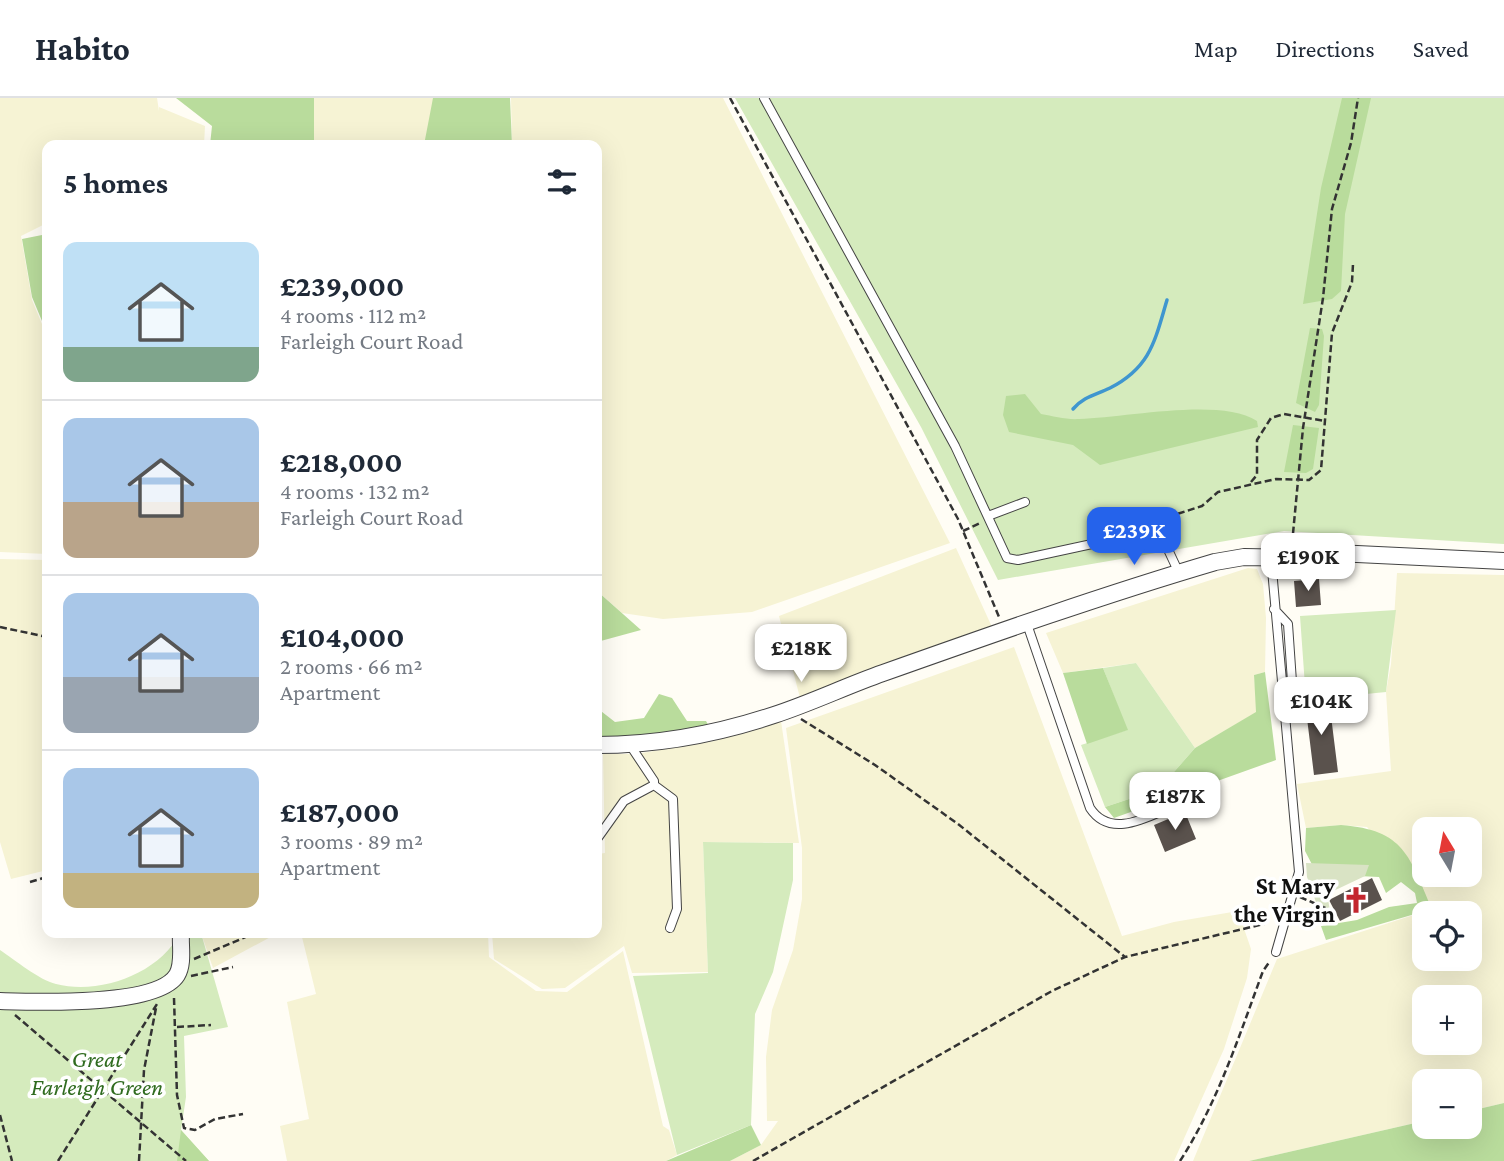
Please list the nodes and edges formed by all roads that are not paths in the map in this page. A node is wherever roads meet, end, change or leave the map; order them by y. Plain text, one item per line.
1 (764, 98) edge
2 (1025, 502) dead end
3 (988, 518) junction
4 (1271, 558) junction
5 (1504, 561) edge
6 (1179, 573) junction
7 (1274, 609) junction
8 (1027, 624) junction
9 (1293, 696) dead end
10 (602, 745) edge
11 (630, 745) junction
12 (654, 785) junction
13 (1167, 809) dead end
14 (602, 832) edge
15 (670, 928) dead end
16 (180, 938) edge
17 (1276, 952) road end
18 (5, 1006) edge

1 - 3 lane
2 - 3 lane
3 - 6 lane
4 - 5 street
4 - 6 street
4 - 7 lane
6 - 8 street
7 - 9 lane
7 - 17 lane
8 - 11 street
8 - 13 lane
10 - 11 street
11 - 12 lane
12 - 14 lane
12 - 15 lane
16 - 18 street

